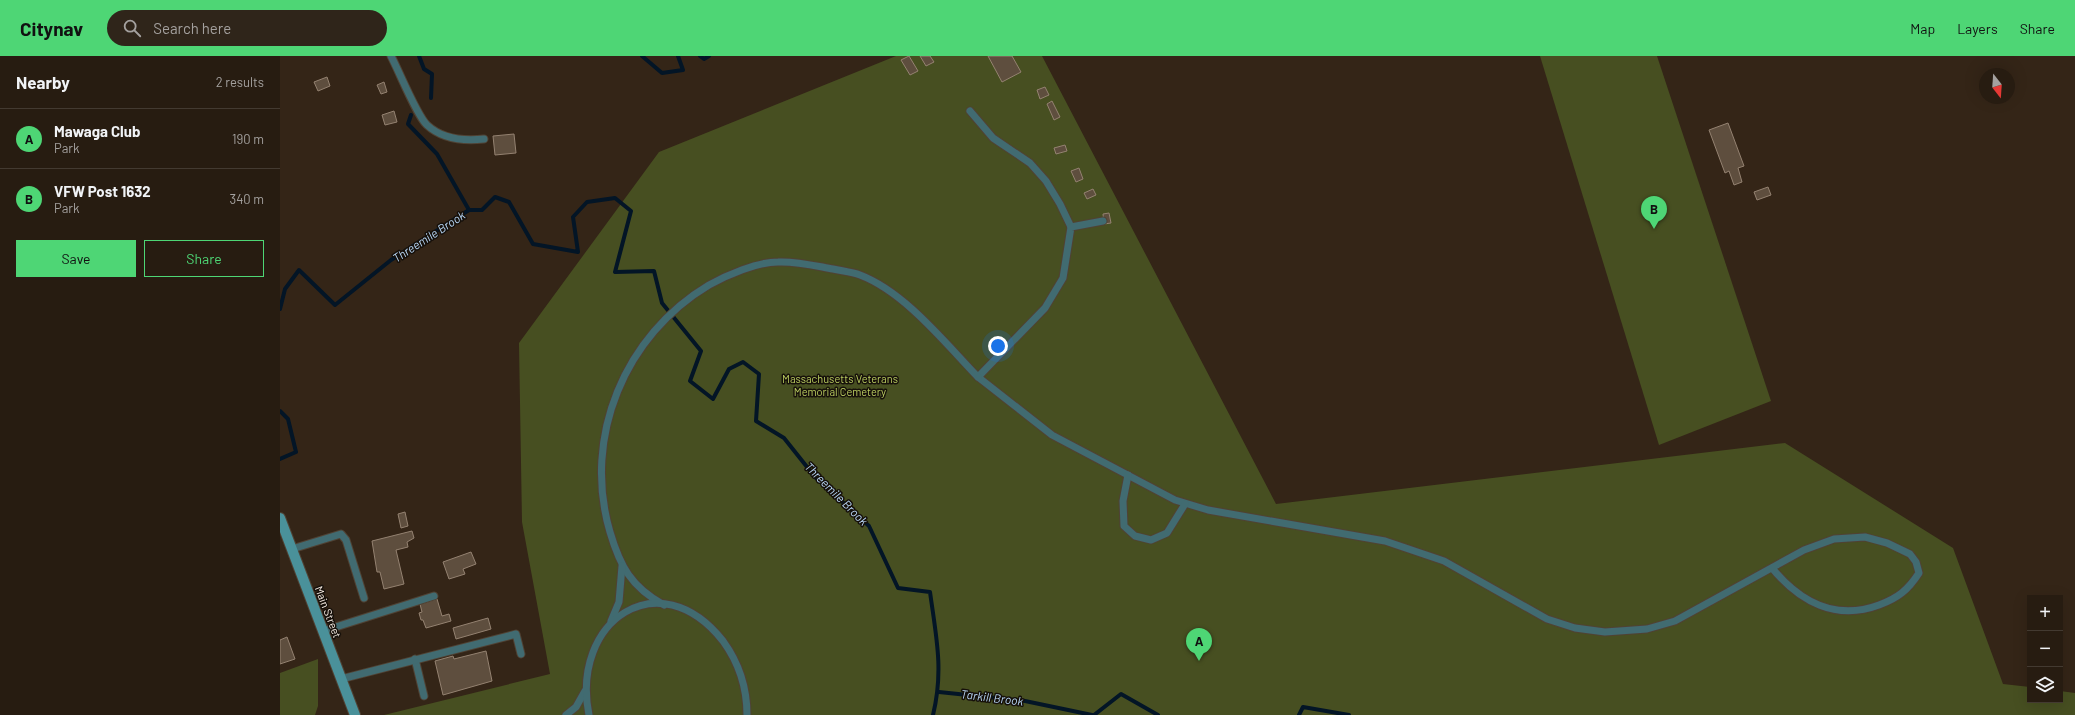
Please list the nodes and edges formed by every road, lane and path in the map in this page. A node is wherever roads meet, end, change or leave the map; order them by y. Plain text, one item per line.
1 (391, 56) edge
2 (970, 111) dead end
3 (484, 139) dead end
4 (1103, 221) dead end
5 (1071, 227) junction
6 (978, 377) junction
7 (1128, 475) junction
8 (1185, 504) junction
9 (280, 518) edge
10 (292, 549) junction
11 (622, 566) junction
12 (1772, 568) junction
13 (434, 596) dead end
14 (364, 598) dead end
15 (664, 604) junction
16 (609, 624) junction
17 (323, 631) junction
18 (521, 654) dead end
19 (415, 659) junction
20 (341, 679) junction
21 (586, 689) junction
22 (424, 696) dead end
23 (351, 713) edge
24 (566, 715) edge
25 (589, 715) edge
26 (747, 715) edge

1 - 3 lane
2 - 5 lane
4 - 5 lane
5 - 6 lane
6 - 7 lane
6 - 11 lane
7 - 8 lane
7 - 8 lane
8 - 12 lane
9 - 10 main road, Main Street
10 - 14 lane
10 - 17 main road, Main Street
11 - 15 lane
11 - 16 lane
12 - 12 lane
13 - 17 lane
15 - 16 lane
15 - 26 lane
16 - 21 lane
17 - 20 main road, Main Street
18 - 19 lane
19 - 20 lane
19 - 22 lane
20 - 23 main road, Main Street
21 - 24 lane
21 - 25 lane

